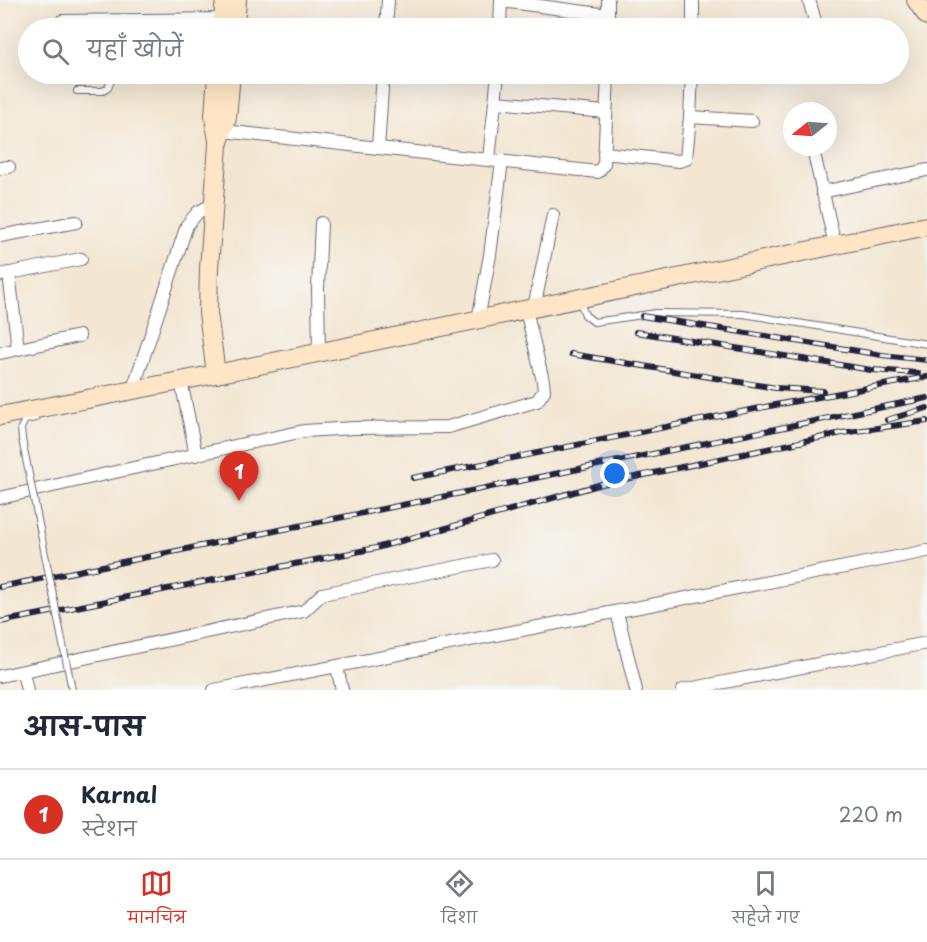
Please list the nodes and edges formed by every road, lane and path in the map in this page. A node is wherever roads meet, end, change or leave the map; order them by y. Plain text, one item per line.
1 (225, 0) edge
2 (388, 0) edge
3 (608, 0) edge
4 (693, 0) edge
5 (809, 0) edge
6 (916, 0) edge
7 (501, 1) edge
8 (608, 15) joint
9 (927, 16) edge
10 (230, 18) edge
11 (387, 18) edge
12 (500, 18) edge
13 (693, 18) edge
14 (814, 18) edge
15 (110, 84) edge
16 (216, 84) edge
17 (230, 84) edge
18 (382, 84) edge
19 (497, 84) edge
20 (607, 84) edge
21 (692, 84) edge
22 (77, 91) dead end
23 (496, 102) junction
24 (605, 112) junction
25 (690, 117) junction
26 (752, 121) dead end
27 (221, 138) junction
28 (378, 148) junction
29 (604, 153) junction
30 (815, 158) dead end
31 (496, 160) junction
32 (927, 170) edge
33 (822, 192) junction
34 (214, 204) junction
35 (553, 215) dead end
36 (76, 222) dead end
37 (321, 223) dead end
38 (927, 225) edge
39 (0, 236) edge
40 (834, 245) junction
41 (81, 259) dead end
42 (4, 274) edge
43 (579, 299) junction
44 (530, 309) junction
45 (478, 320) junction
46 (79, 336) dead end
47 (927, 344) edge
48 (18, 349) junction
49 (0, 353) edge
50 (319, 353) junction
51 (216, 374) junction
52 (175, 382) junction
53 (133, 389) junction
54 (76, 409) dead end
55 (0, 416) edge
56 (43, 416) dead end
57 (196, 455) junction
58 (0, 498) edge
59 (927, 551) edge
60 (492, 560) dead end
61 (617, 612) junction
62 (927, 643) edge
63 (337, 667) junction
64 (23, 673) junction
65 (0, 676) edge
66 (27, 690) edge
67 (72, 690) edge
68 (214, 690) edge
69 (342, 690) edge
70 (636, 690) edge
71 (683, 690) edge

1 - 10 street
2 - 11 street
3 - 8 street
4 - 13 street
5 - 14 street
6 - 9 street
7 - 8 street
7 - 12 street
15 - 22 lane
16 - 27 street
17 - 27 street
18 - 28 street
19 - 23 street
20 - 24 street
21 - 25 street
23 - 24 street
23 - 31 street
24 - 29 street
25 - 26 street
25 - 29 street
27 - 28 street
27 - 34 street
28 - 31 street
29 - 31 street
30 - 33 street
31 - 45 street
32 - 33 street
33 - 40 street
34 - 51 street
34 - 53 street
35 - 44 street
36 - 39 street
37 - 50 street
38 - 40 street
40 - 43 street
41 - 42 street
42 - 48 street
43 - 44 street
43 - 47 lane
44 - 45 street
44 - 57 street
45 - 50 street
46 - 48 street
48 - 49 street
50 - 51 street
51 - 52 street
52 - 53 street
52 - 54 lane
52 - 57 street
53 - 55 street
56 - 67 lane, bridge
57 - 58 street
59 - 61 street
60 - 64 street
61 - 63 street
61 - 70 street
62 - 71 street
63 - 68 street
63 - 69 street
64 - 65 street
64 - 66 street

